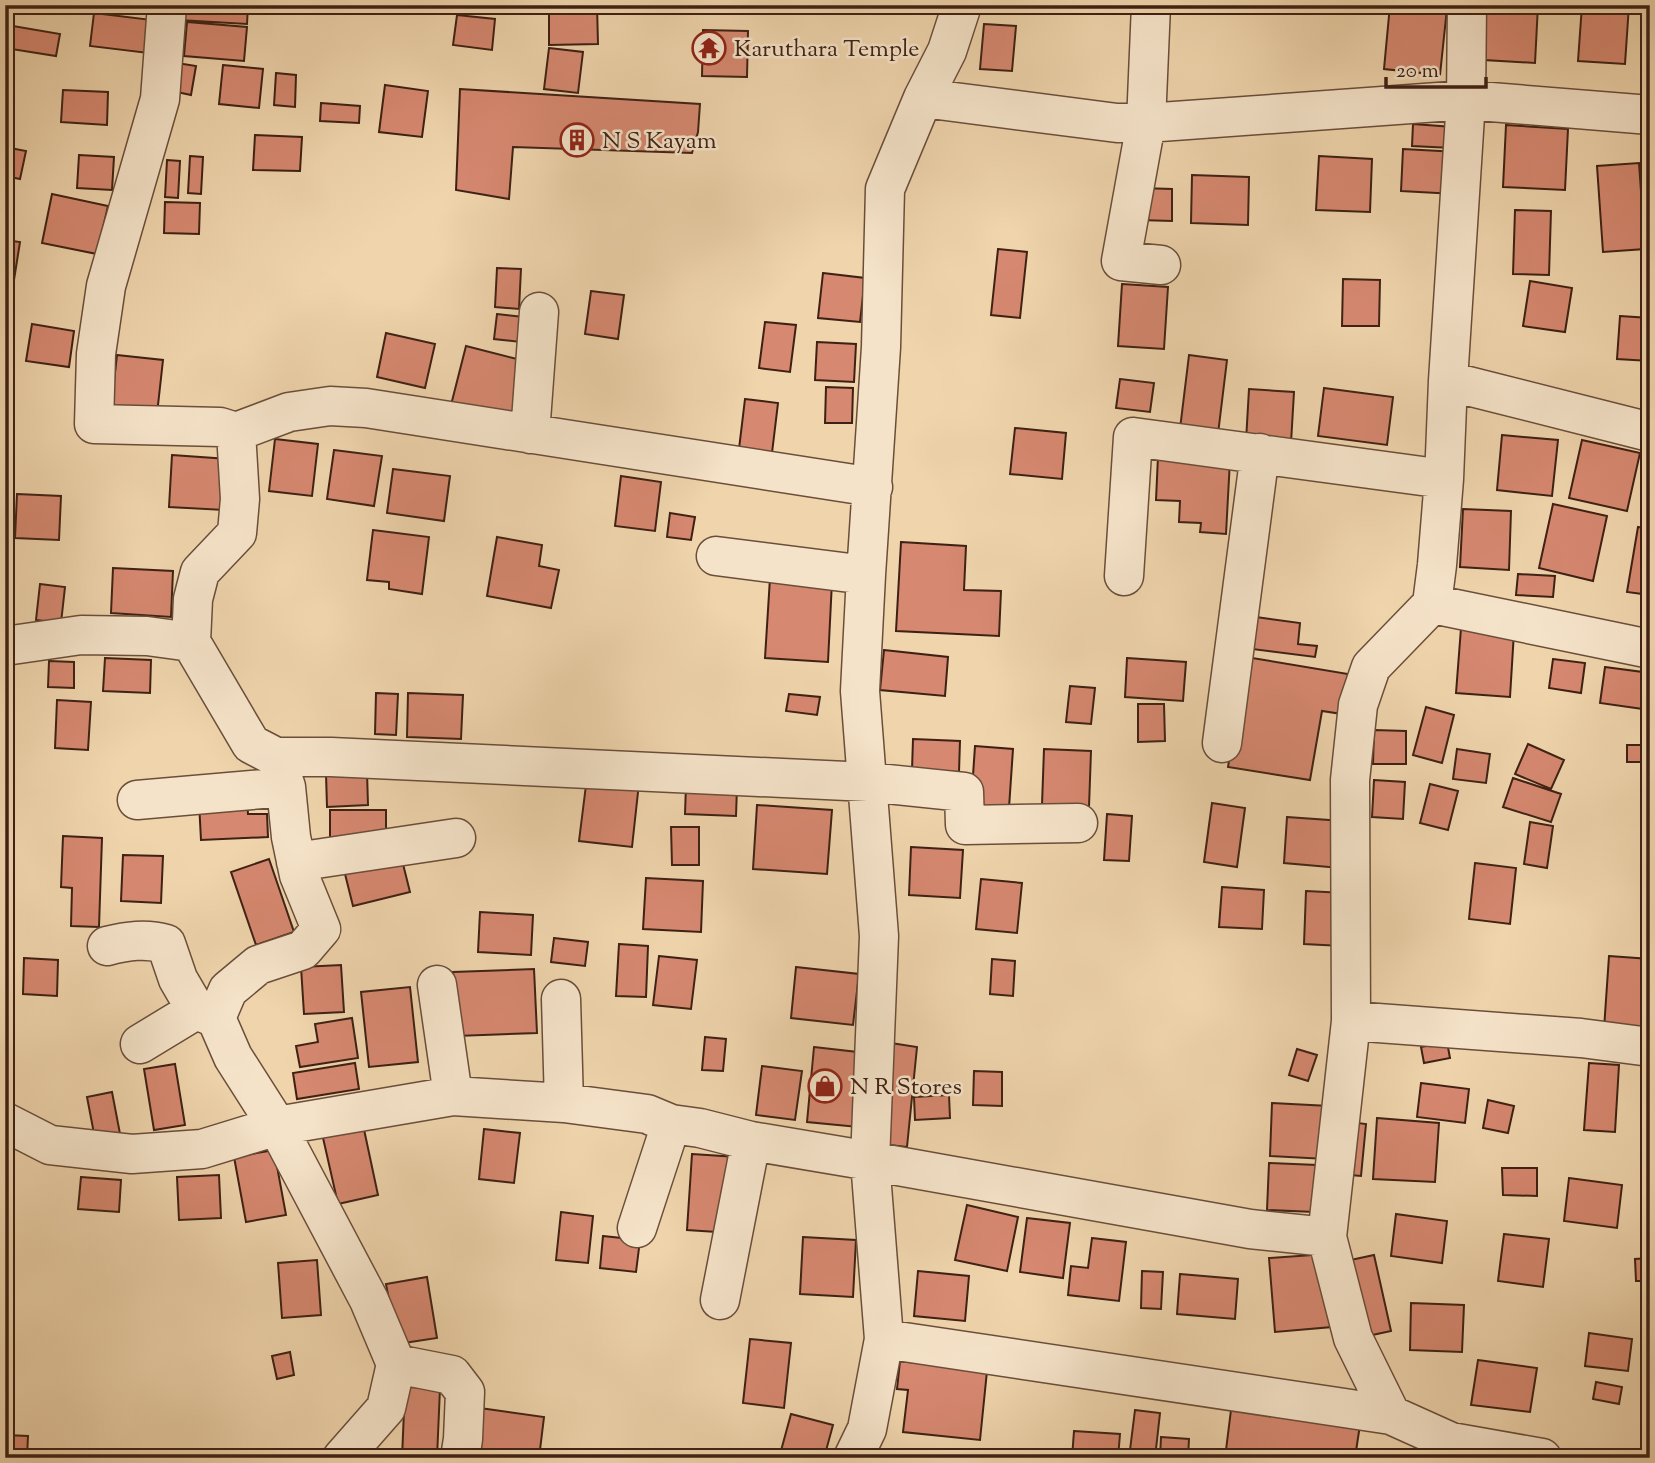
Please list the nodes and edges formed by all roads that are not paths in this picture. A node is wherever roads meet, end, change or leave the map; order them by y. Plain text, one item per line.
1 (167, 5) edge
2 (962, 5) edge
3 (1152, 5) edge
4 (1467, 5) edge
5 (923, 98) junction
6 (1466, 100) junction
7 (1650, 115) edge
8 (1146, 123) junction
9 (1161, 265) dead end
10 (539, 312) dead end
11 (1448, 381) junction
12 (236, 432) junction
13 (1650, 432) edge
14 (530, 434) junction
15 (1260, 453) junction
16 (1444, 479) junction
17 (873, 487) junction
18 (716, 556) dead end
19 (866, 575) junction
20 (1124, 576) dead end
21 (1432, 604) junction
22 (191, 642) junction
23 (5, 646) edge
24 (1650, 649) edge
25 (1222, 743) dead end
26 (281, 772) junction
27 (868, 782) junction
28 (137, 800) dead end
29 (1078, 823) dead end
30 (456, 838) dead end
31 (296, 862) junction
32 (107, 946) dead end
33 (437, 985) dead end
34 (561, 999) dead end
35 (206, 1014) junction
36 (1351, 1021) junction
37 (140, 1044) dead end
38 (1650, 1047) edge
39 (453, 1096) junction
40 (564, 1103) junction
41 (5, 1122) edge
42 (671, 1124) junction
43 (277, 1126) junction
44 (751, 1141) junction
45 (870, 1161) junction
46 (637, 1228) dead end
47 (1327, 1237) junction
48 (720, 1300) dead end
49 (884, 1339) junction
50 (396, 1364) junction
51 (1391, 1415) junction
52 (342, 1458) edge
53 (460, 1458) edge
54 (853, 1458) edge
55 (1542, 1458) edge

1 - 12 street
2 - 5 street
3 - 8 street
4 - 6 street
5 - 8 street
5 - 17 street
6 - 7 street
6 - 8 street
6 - 11 street
8 - 9 street
10 - 14 street
11 - 13 street
11 - 16 street
12 - 14 street
12 - 22 street
14 - 17 street
15 - 16 street
15 - 20 street
15 - 25 street
16 - 21 street
17 - 19 street
18 - 19 street
19 - 27 street
21 - 24 street
21 - 36 street
22 - 23 street
22 - 26 street
26 - 27 street
26 - 28 street
26 - 31 street
27 - 29 street
27 - 45 street
30 - 31 street
31 - 35 street
32 - 35 street
33 - 39 street
34 - 40 street
35 - 37 street
35 - 43 street
36 - 38 street
36 - 47 street
39 - 40 street
39 - 43 street
40 - 42 street
41 - 43 street
42 - 44 street
42 - 46 street
43 - 50 street
44 - 45 street
44 - 48 street
45 - 47 street
45 - 49 street
47 - 51 street
49 - 51 street
49 - 54 street
50 - 52 street
50 - 53 street
51 - 55 street

